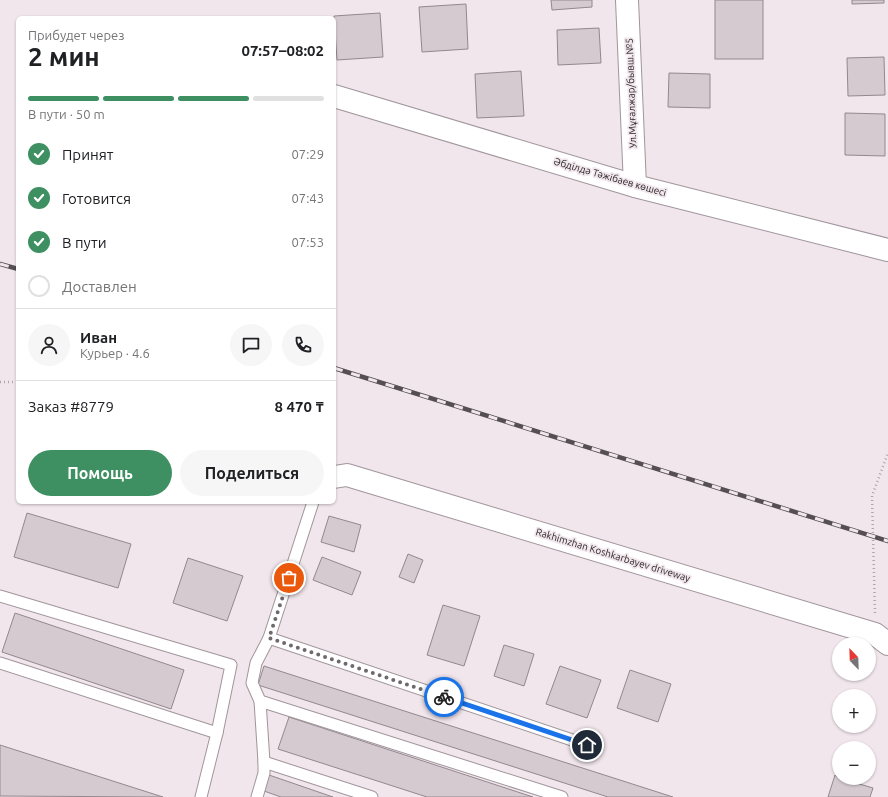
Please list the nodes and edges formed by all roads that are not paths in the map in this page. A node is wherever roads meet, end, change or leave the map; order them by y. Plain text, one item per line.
1 (627, 0) edge
2 (336, 97) edge
3 (635, 186) junction
4 (888, 250) edge
5 (336, 478) edge
6 (312, 504) edge
7 (0, 596) edge
8 (269, 638) junction
9 (882, 639) edge
10 (0, 663) edge
11 (260, 701) junction
12 (217, 734) junction
13 (587, 745) dead end
14 (264, 762) junction
15 (201, 797) edge
16 (257, 797) edge
17 (372, 797) edge
18 (562, 797) edge

1 - 3 street, Ул.Мұғалжар/бывш.№5
2 - 3 street, Әбділдә Тәжібаев көшесі
3 - 4 street, Әбділдә Тәжібаев көшесі
5 - 9 street, Rakhimzhan Koshkarbayev driveway
6 - 8 lane
7 - 12 lane
8 - 11 lane
8 - 13 lane
10 - 12 lane
11 - 14 lane
11 - 18 lane
12 - 15 lane
14 - 16 lane
14 - 17 lane

